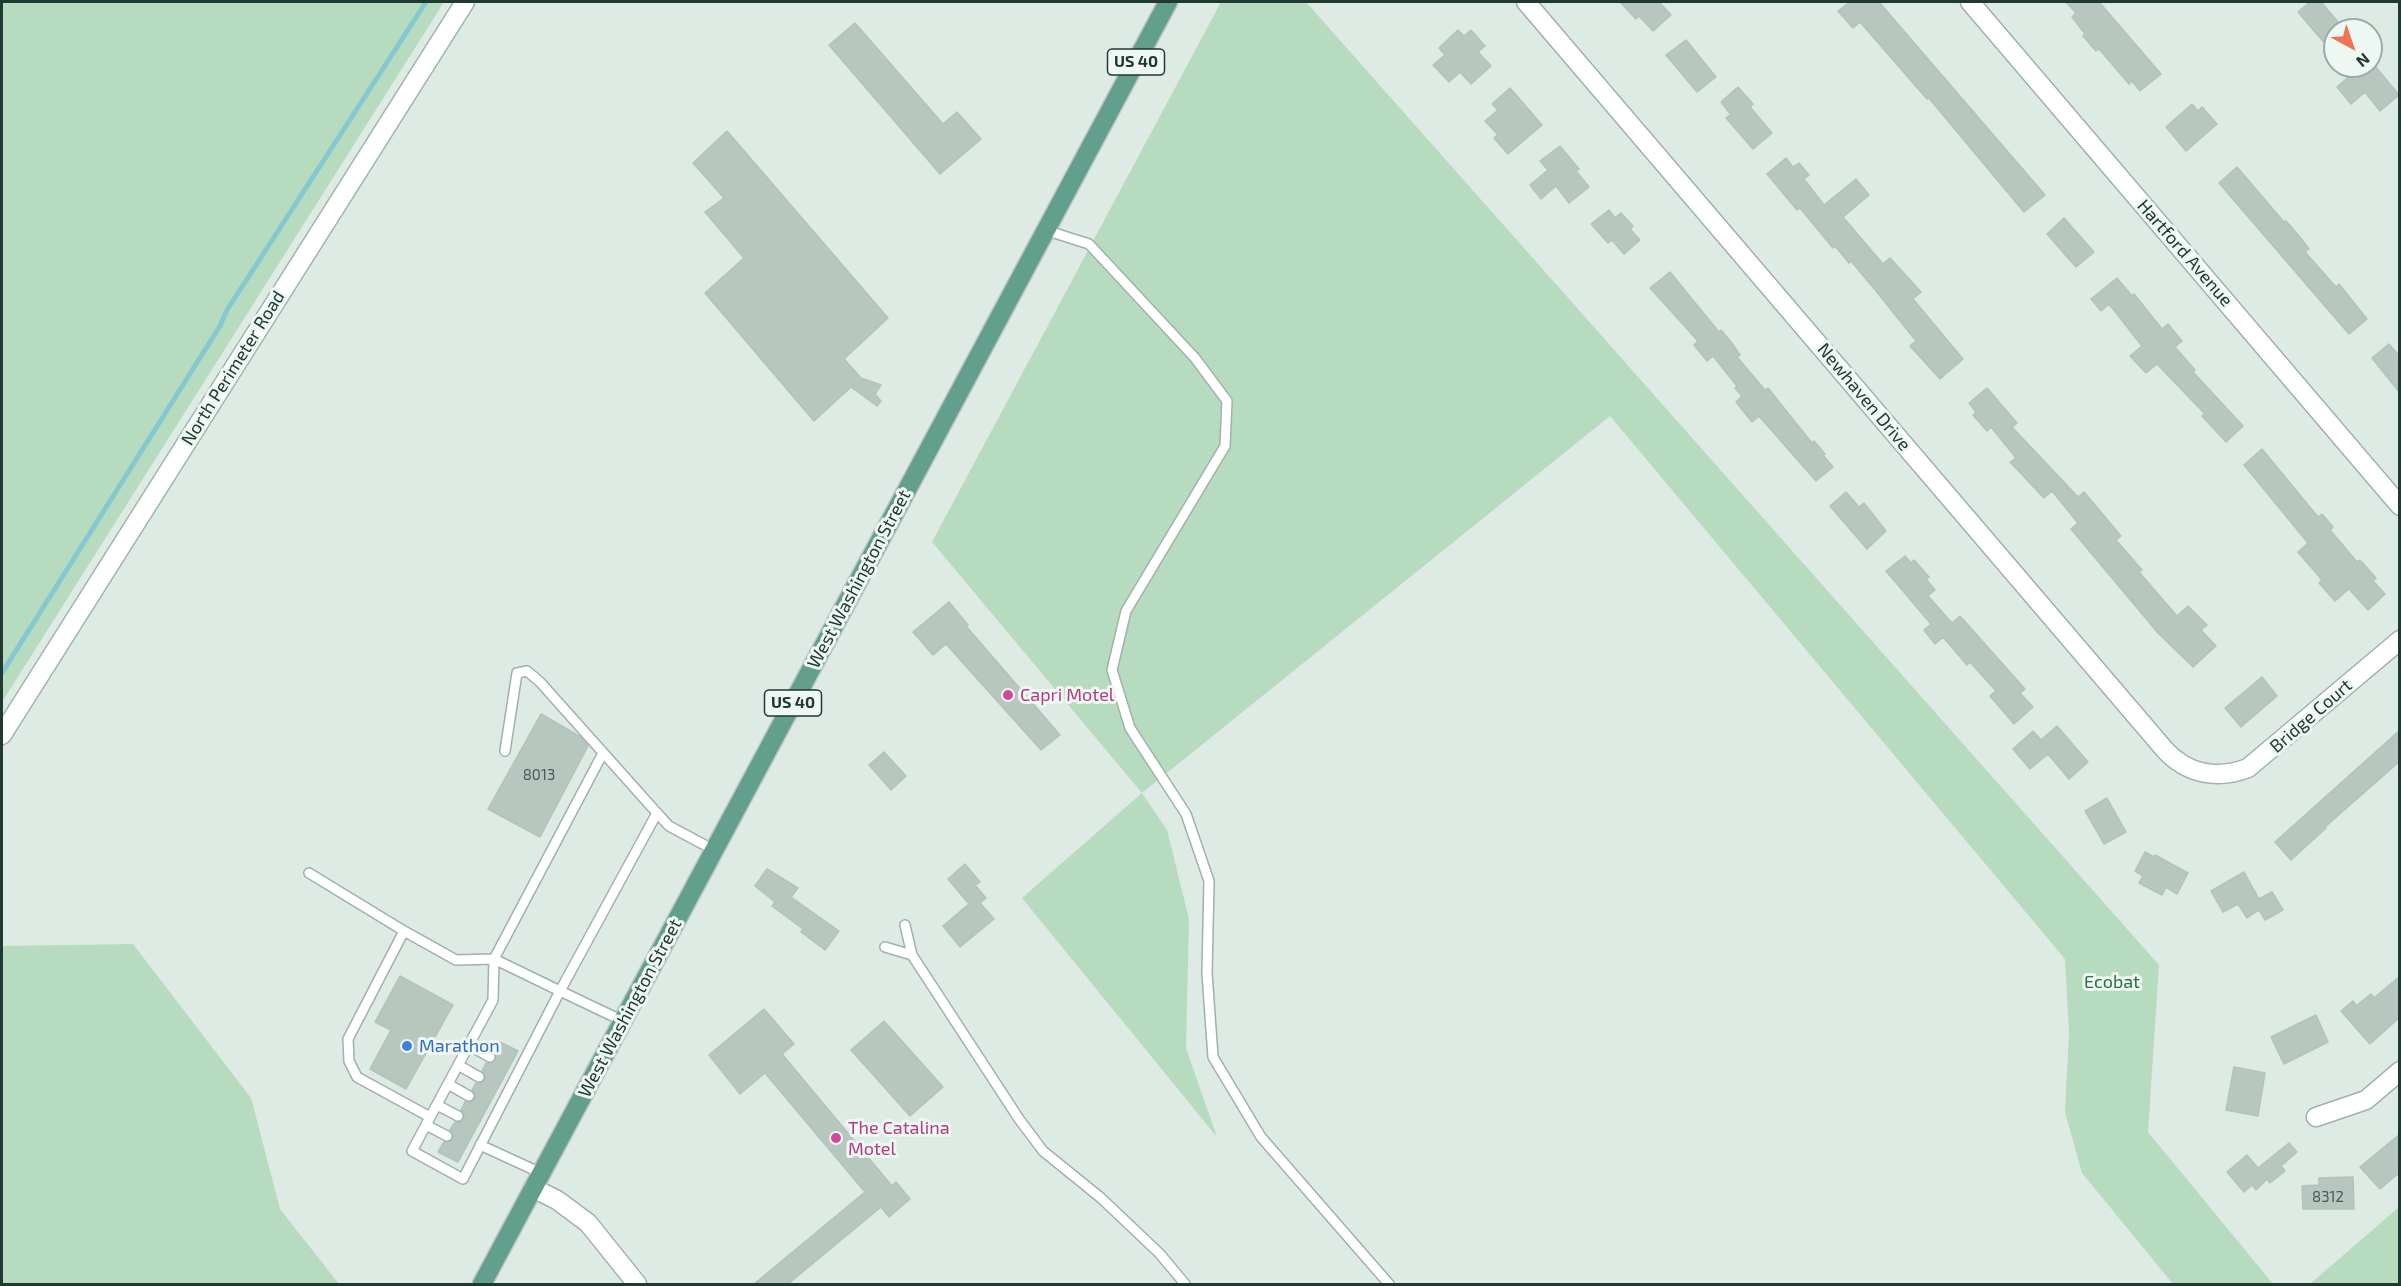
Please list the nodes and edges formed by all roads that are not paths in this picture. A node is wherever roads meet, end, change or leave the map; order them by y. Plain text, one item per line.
1 (465, 2) edge
2 (1168, 2) edge
3 (1526, 2) edge
4 (1970, 2) edge
5 (1046, 230) junction
6 (2400, 506) edge
7 (2400, 640) edge
8 (2, 735) edge
9 (505, 752) dead end
10 (603, 753) junction
11 (2214, 774) joint
12 (657, 813) junction
13 (714, 850) junction
14 (309, 873) dead end
15 (905, 925) dead end
16 (404, 931) junction
17 (885, 947) dead end
18 (912, 955) junction
19 (494, 959) junction
20 (560, 991) junction
21 (623, 1021) junction
22 (468, 1045) junction
23 (489, 1057) dead end
24 (458, 1065) junction
25 (2400, 1071) edge
26 (479, 1077) dead end
27 (448, 1084) junction
28 (469, 1096) dead end
29 (437, 1105) junction
30 (458, 1116) dead end
31 (2316, 1117) dead end
32 (428, 1121) junction
33 (477, 1127) dead end
34 (487, 1132) junction
35 (447, 1136) dead end
36 (467, 1146) dead end
37 (478, 1148) junction
38 (537, 1180) junction
39 (482, 1284) edge
40 (637, 1284) edge
41 (1185, 1284) edge
42 (1389, 1284) edge

1 - 8 street, North Perimeter Road
2 - 5 main road, West Washington Street / US 40
3 - 11 street, Newhaven Drive
4 - 6 street, Hartford Avenue
5 - 13 main road, West Washington Street / US 40
5 - 42 lane
7 - 11 street, Bridge Court
9 - 10 lane
10 - 12 lane
10 - 19 lane
12 - 13 lane
12 - 20 lane
13 - 21 main road, West Washington Street / US 40
14 - 16 lane
15 - 18 lane
16 - 19 lane
16 - 32 lane
17 - 18 lane
18 - 41 lane
19 - 20 lane
19 - 22 lane
20 - 21 lane
20 - 34 lane
21 - 38 main road, West Washington Street / US 40
22 - 23 lane
22 - 24 lane
24 - 26 lane
24 - 27 lane
25 - 31 street
27 - 28 lane
27 - 29 lane
29 - 30 lane
29 - 32 lane
32 - 35 lane
32 - 37 lane
33 - 34 lane
34 - 37 lane
36 - 37 lane
37 - 38 lane
38 - 39 main road, West Washington Street / US 40
38 - 40 street

